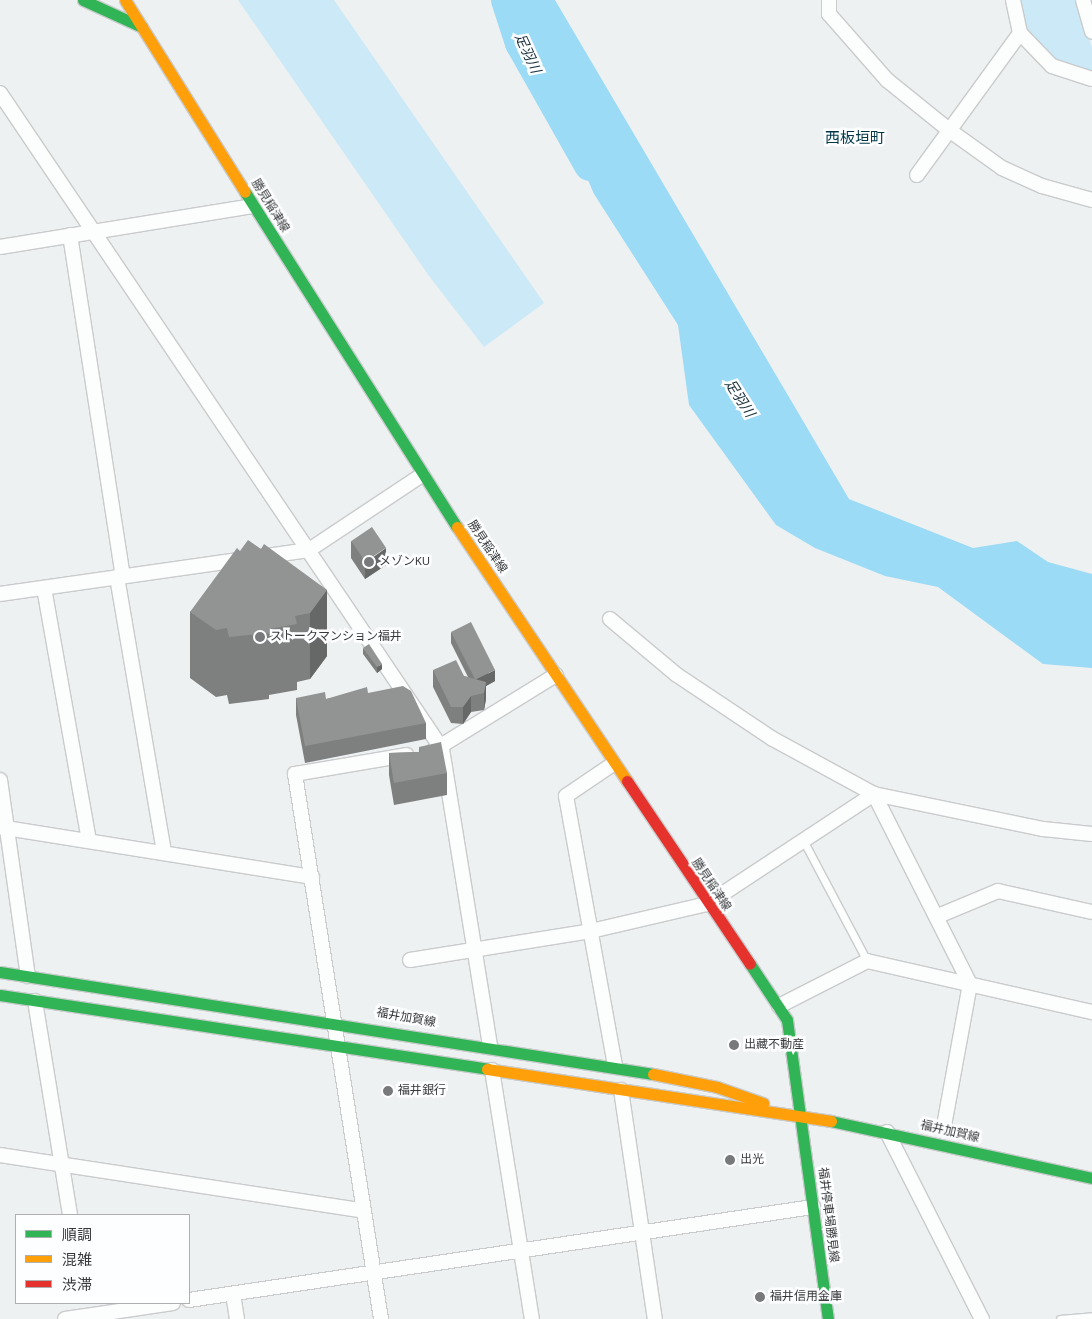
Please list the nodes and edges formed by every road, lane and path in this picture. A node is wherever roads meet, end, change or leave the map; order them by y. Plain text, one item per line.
1 (83, 0) edge
2 (125, 0) edge
3 (829, 0) edge
4 (1013, 0) edge
5 (1083, 0) edge
6 (142, 27) junction
7 (1092, 32) edge
8 (1020, 33) junction
9 (1092, 79) edge
10 (0, 93) edge
11 (948, 130) junction
12 (918, 176) dead end
13 (1092, 200) edge
14 (253, 206) junction
15 (92, 232) junction
16 (70, 235) junction
17 (0, 247) edge
18 (422, 474) junction
19 (309, 550) junction
20 (120, 577) junction
21 (44, 588) junction
22 (0, 594) edge
23 (610, 619) dead end
24 (556, 675) junction
25 (442, 749) junction
26 (614, 764) junction
27 (0, 780) edge
28 (874, 794) junction
29 (4, 827) edge
30 (1092, 834) edge
31 (803, 840) junction
32 (89, 841) junction
33 (164, 853) junction
34 (312, 877) junction
35 (707, 904) junction
36 (1092, 912) edge
37 (938, 916) junction
38 (591, 931) junction
39 (476, 950) junction
40 (410, 960) dead end
41 (866, 961) junction
42 (0, 972) edge
43 (28, 976) junction
44 (970, 984) junction
45 (0, 995) edge
46 (35, 1001) junction
47 (779, 1006) junction
48 (1092, 1012) edge
49 (338, 1020) junction
50 (338, 1044) junction
51 (490, 1047) junction
52 (615, 1066) junction
53 (492, 1070) junction
54 (621, 1090) junction
55 (802, 1115) junction
56 (944, 1126) dead end
57 (887, 1132) junction
58 (0, 1155) edge
59 (62, 1165) junction
60 (1092, 1178) edge
61 (813, 1207) junction
62 (364, 1211) junction
63 (70, 1214) edge
64 (641, 1233) junction
65 (521, 1251) junction
66 (374, 1273) junction
67 (233, 1294) junction
68 (190, 1300) edge
69 (164, 1304) edge
70 (86, 1313) edge
71 (1092, 1316) edge
72 (64, 1319) edge
73 (237, 1319) edge
74 (381, 1319) edge
75 (532, 1319) edge
76 (655, 1319) edge
77 (828, 1319) edge
78 (982, 1319) edge
79 (1060, 1319) edge

1 - 6 main road
2 - 6 main road, 勝見稲津線
3 - 11 street
4 - 8 street
5 - 7 street
6 - 14 main road, 勝見稲津線
8 - 9 street
8 - 11 street
10 - 15 street
11 - 12 street
11 - 13 street
14 - 15 street
14 - 18 main road, 勝見稲津線
15 - 16 street
15 - 19 street
16 - 17 street
16 - 20 street
18 - 19 street
18 - 24 main road, 勝見稲津線
19 - 20 street
19 - 25 street
20 - 21 street
20 - 33 street
21 - 22 street
21 - 32 street
23 - 28 street
24 - 25 street
24 - 26 main road, 勝見稲津線
25 - 34 street
25 - 39 street
26 - 35 main road, 勝見稲津線
26 - 38 street
27 - 29 street
28 - 30 street
28 - 31 street
28 - 37 street
29 - 32 street
29 - 43 street
31 - 35 street
31 - 41 lane
32 - 33 street
33 - 34 street
34 - 49 street
35 - 38 street
35 - 47 main road, 勝見稲津線
36 - 37 street
37 - 44 street
38 - 39 street
38 - 52 street
39 - 40 street
39 - 51 street
41 - 44 street
41 - 47 street
42 - 43 main road, 福井加賀線
43 - 49 main road, 福井加賀線
44 - 48 street
44 - 56 street
45 - 46 main road, 福井加賀線
46 - 50 main road, 福井加賀線
46 - 59 street
47 - 55 main road, 勝見稲津線
49 - 50 street
49 - 51 main road, 福井加賀線
50 - 53 main road, 福井加賀線
50 - 62 street
51 - 52 main road, 福井加賀線
52 - 55 main road, 福井加賀線
53 - 54 main road, 福井加賀線
53 - 65 street
54 - 55 main road, 福井加賀線
54 - 64 street
55 - 57 main road, 福井加賀線
55 - 61 main road, 福井停車場勝見線
57 - 60 main road, 福井加賀線
57 - 78 street
58 - 59 street
59 - 62 street
59 - 63 street
61 - 64 street
61 - 77 main road, 福井停車場勝見線
62 - 66 street
64 - 65 street
64 - 76 street
65 - 66 street
65 - 75 street
66 - 67 street
66 - 74 street
67 - 68 street
67 - 73 street
69 - 70 street
70 - 72 street
71 - 79 lane

